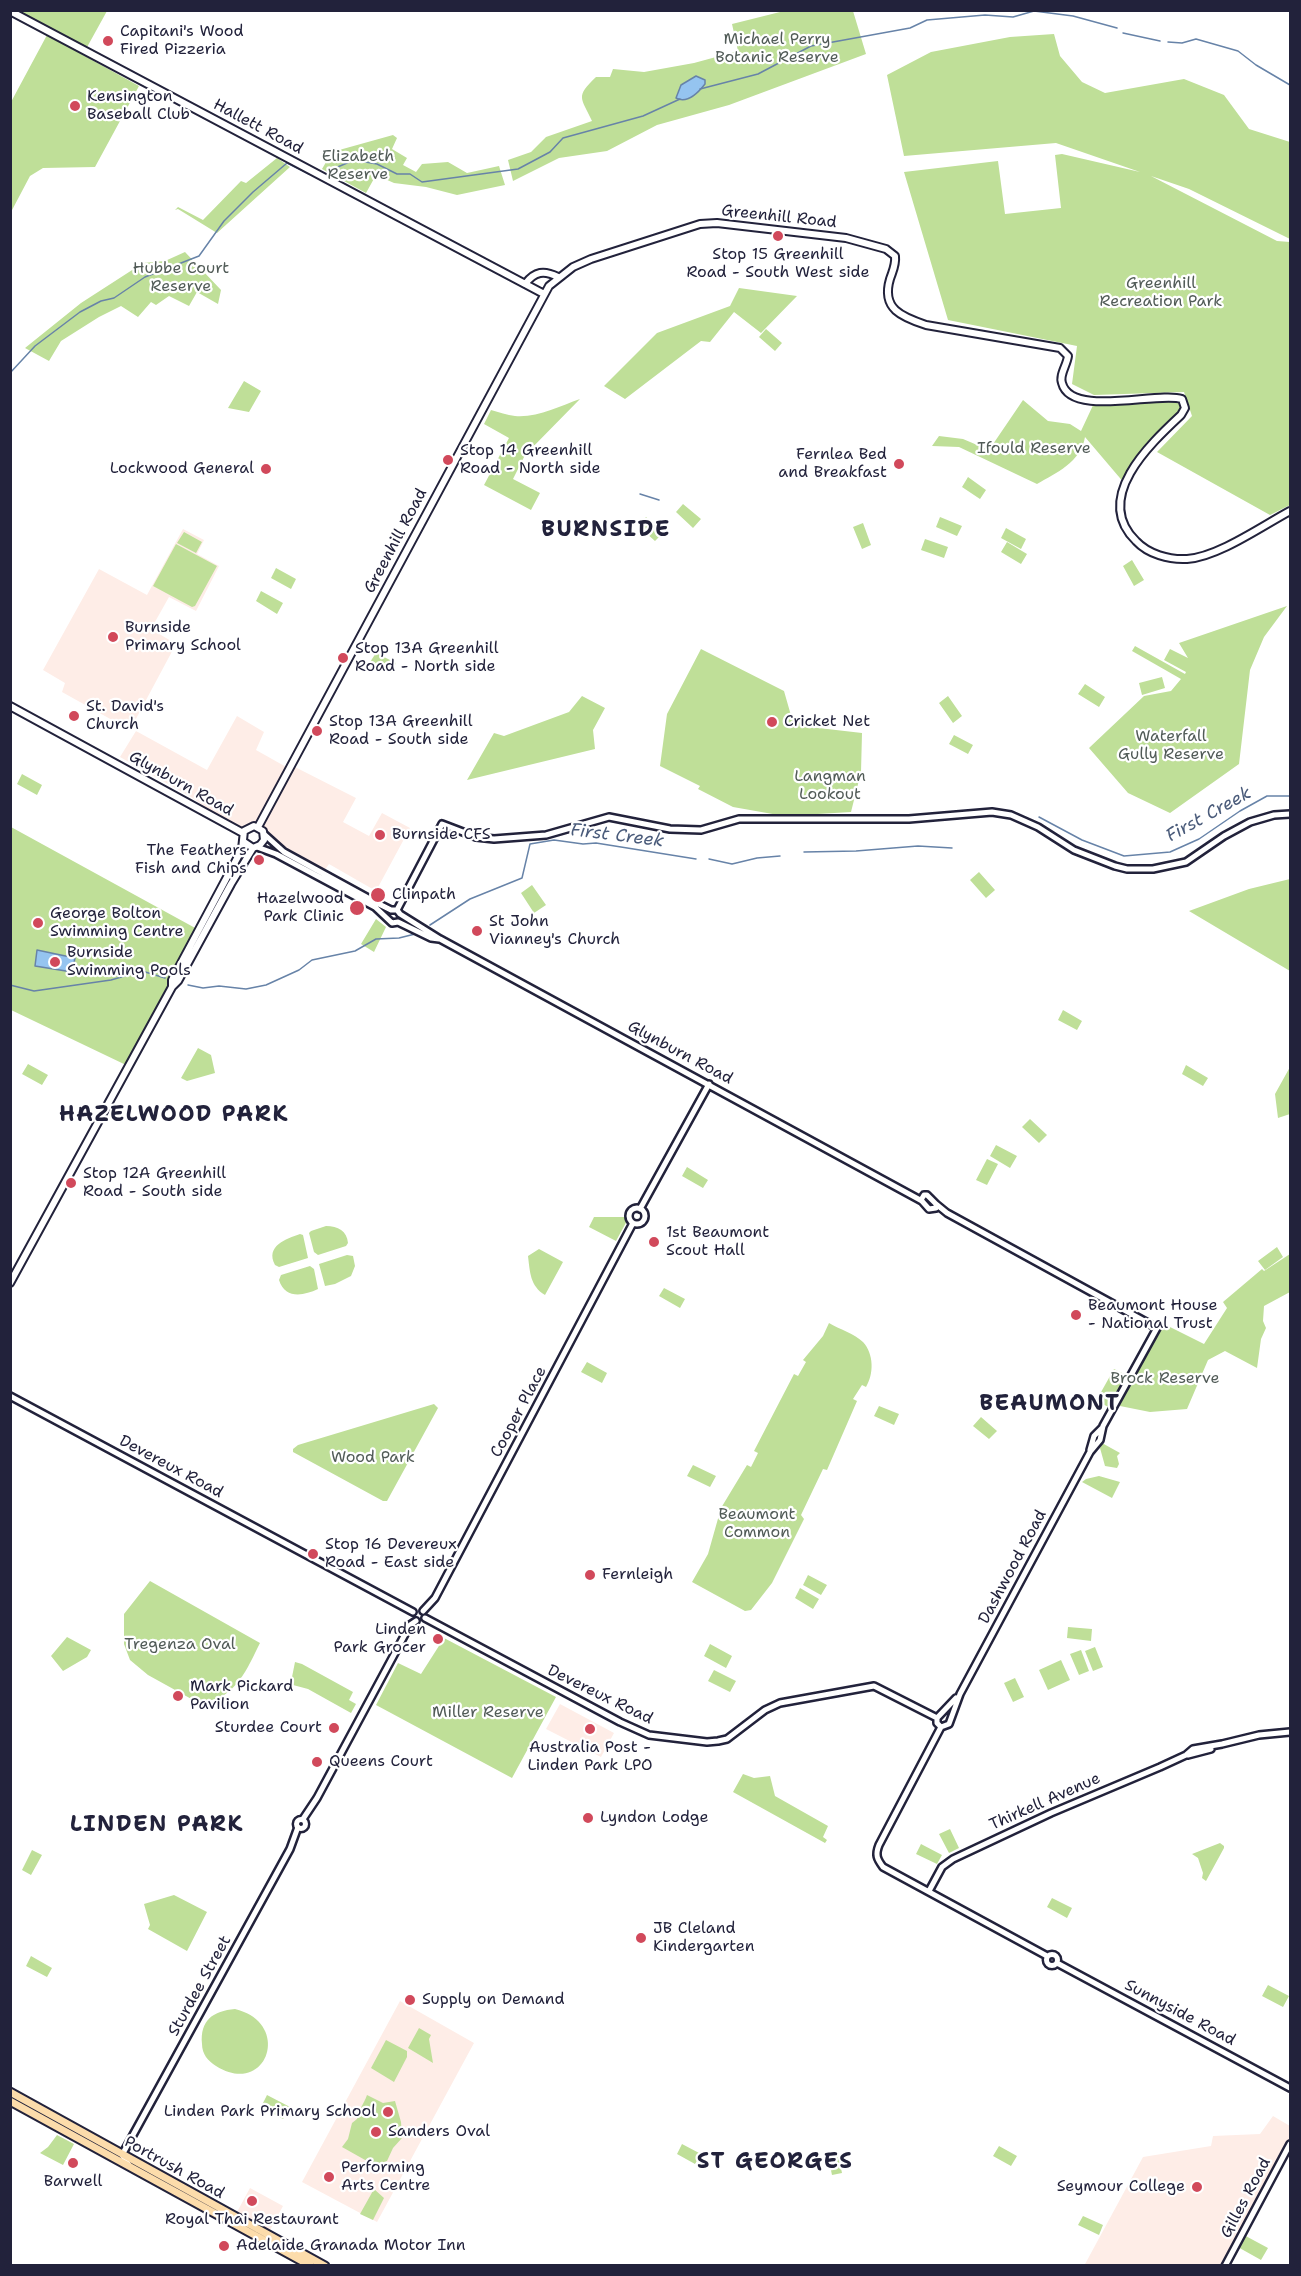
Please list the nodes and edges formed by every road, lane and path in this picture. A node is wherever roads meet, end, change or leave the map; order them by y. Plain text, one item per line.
1 (10, 11) edge
2 (558, 277) junction
3 (525, 284) junction
4 (544, 294) junction
5 (1290, 511) edge
6 (10, 706) edge
7 (1290, 814) edge
8 (258, 827) junction
9 (243, 833) junction
10 (264, 834) junction
11 (244, 842) junction
12 (255, 847) junction
13 (396, 911) junction
14 (387, 918) junction
15 (398, 922) junction
16 (440, 939) junction
17 (172, 987) junction
18 (709, 1084) junction
19 (640, 1209) junction
20 (633, 1223) junction
21 (10, 1283) edge
22 (1143, 1320) junction
23 (1145, 1349) junction
24 (10, 1396) edge
25 (423, 1611) junction
26 (413, 1612) junction
27 (425, 1618) junction
28 (416, 1621) junction
29 (960, 1694) junction
30 (943, 1713) junction
31 (937, 1718) junction
32 (950, 1718) junction
33 (941, 1727) junction
34 (1290, 1732) edge
35 (929, 1891) junction
36 (1290, 2088) edge
37 (10, 2092) edge
38 (10, 2101) edge
39 (1290, 2144) edge
40 (122, 2155) junction
41 (109, 2156) junction
42 (140, 2173) junction
43 (311, 2265) edge
44 (325, 2265) edge
45 (1225, 2265) edge

1 - 3 main road, Hallett Road
2 - 3 main road
2 - 4 main road, Greenhill Road
2 - 5 main road, Greenhill Road
3 - 4 main road, Hallett Road
4 - 8 main road, Greenhill Road
6 - 9 main road, Glynburn Road
7 - 13 street
8 - 9 main road
8 - 10 main road
9 - 11 main road
10 - 12 main road
10 - 13 street, Glynburn Road
11 - 12 main road
11 - 17 main road
12 - 14 street
12 - 17 main road
13 - 14 street
13 - 15 street
13 - 16 street, Glynburn Road
14 - 15 street, Glynburn Road
15 - 16 street, Glynburn Road
16 - 18 street, Glynburn Road
17 - 21 main road
18 - 19 street
18 - 22 street, Glynburn Road
19 - 20 street
19 - 20 street
20 - 25 street, Cooper Place
22 - 23 street
22 - 23 street, Dashwood Road
23 - 29 street, Dashwood Road
24 - 26 street, Devereux Road
25 - 26 street
25 - 27 street
26 - 28 street
27 - 28 street
27 - 31 street, Devereux Road
28 - 40 street, Sturdee Street
29 - 30 street
29 - 32 street
30 - 31 street
30 - 32 street
31 - 33 street
32 - 33 street
33 - 35 street
34 - 35 street, Thirkell Avenue
35 - 36 street, Sunnyside Road
37 - 40 highway, Portrush Road
38 - 41 highway, Portrush Road
39 - 45 street, Gilles Road
40 - 41 highway
40 - 42 street
40 - 44 highway, Portrush Road
41 - 42 highway, Portrush Road
42 - 43 highway, Portrush Road

